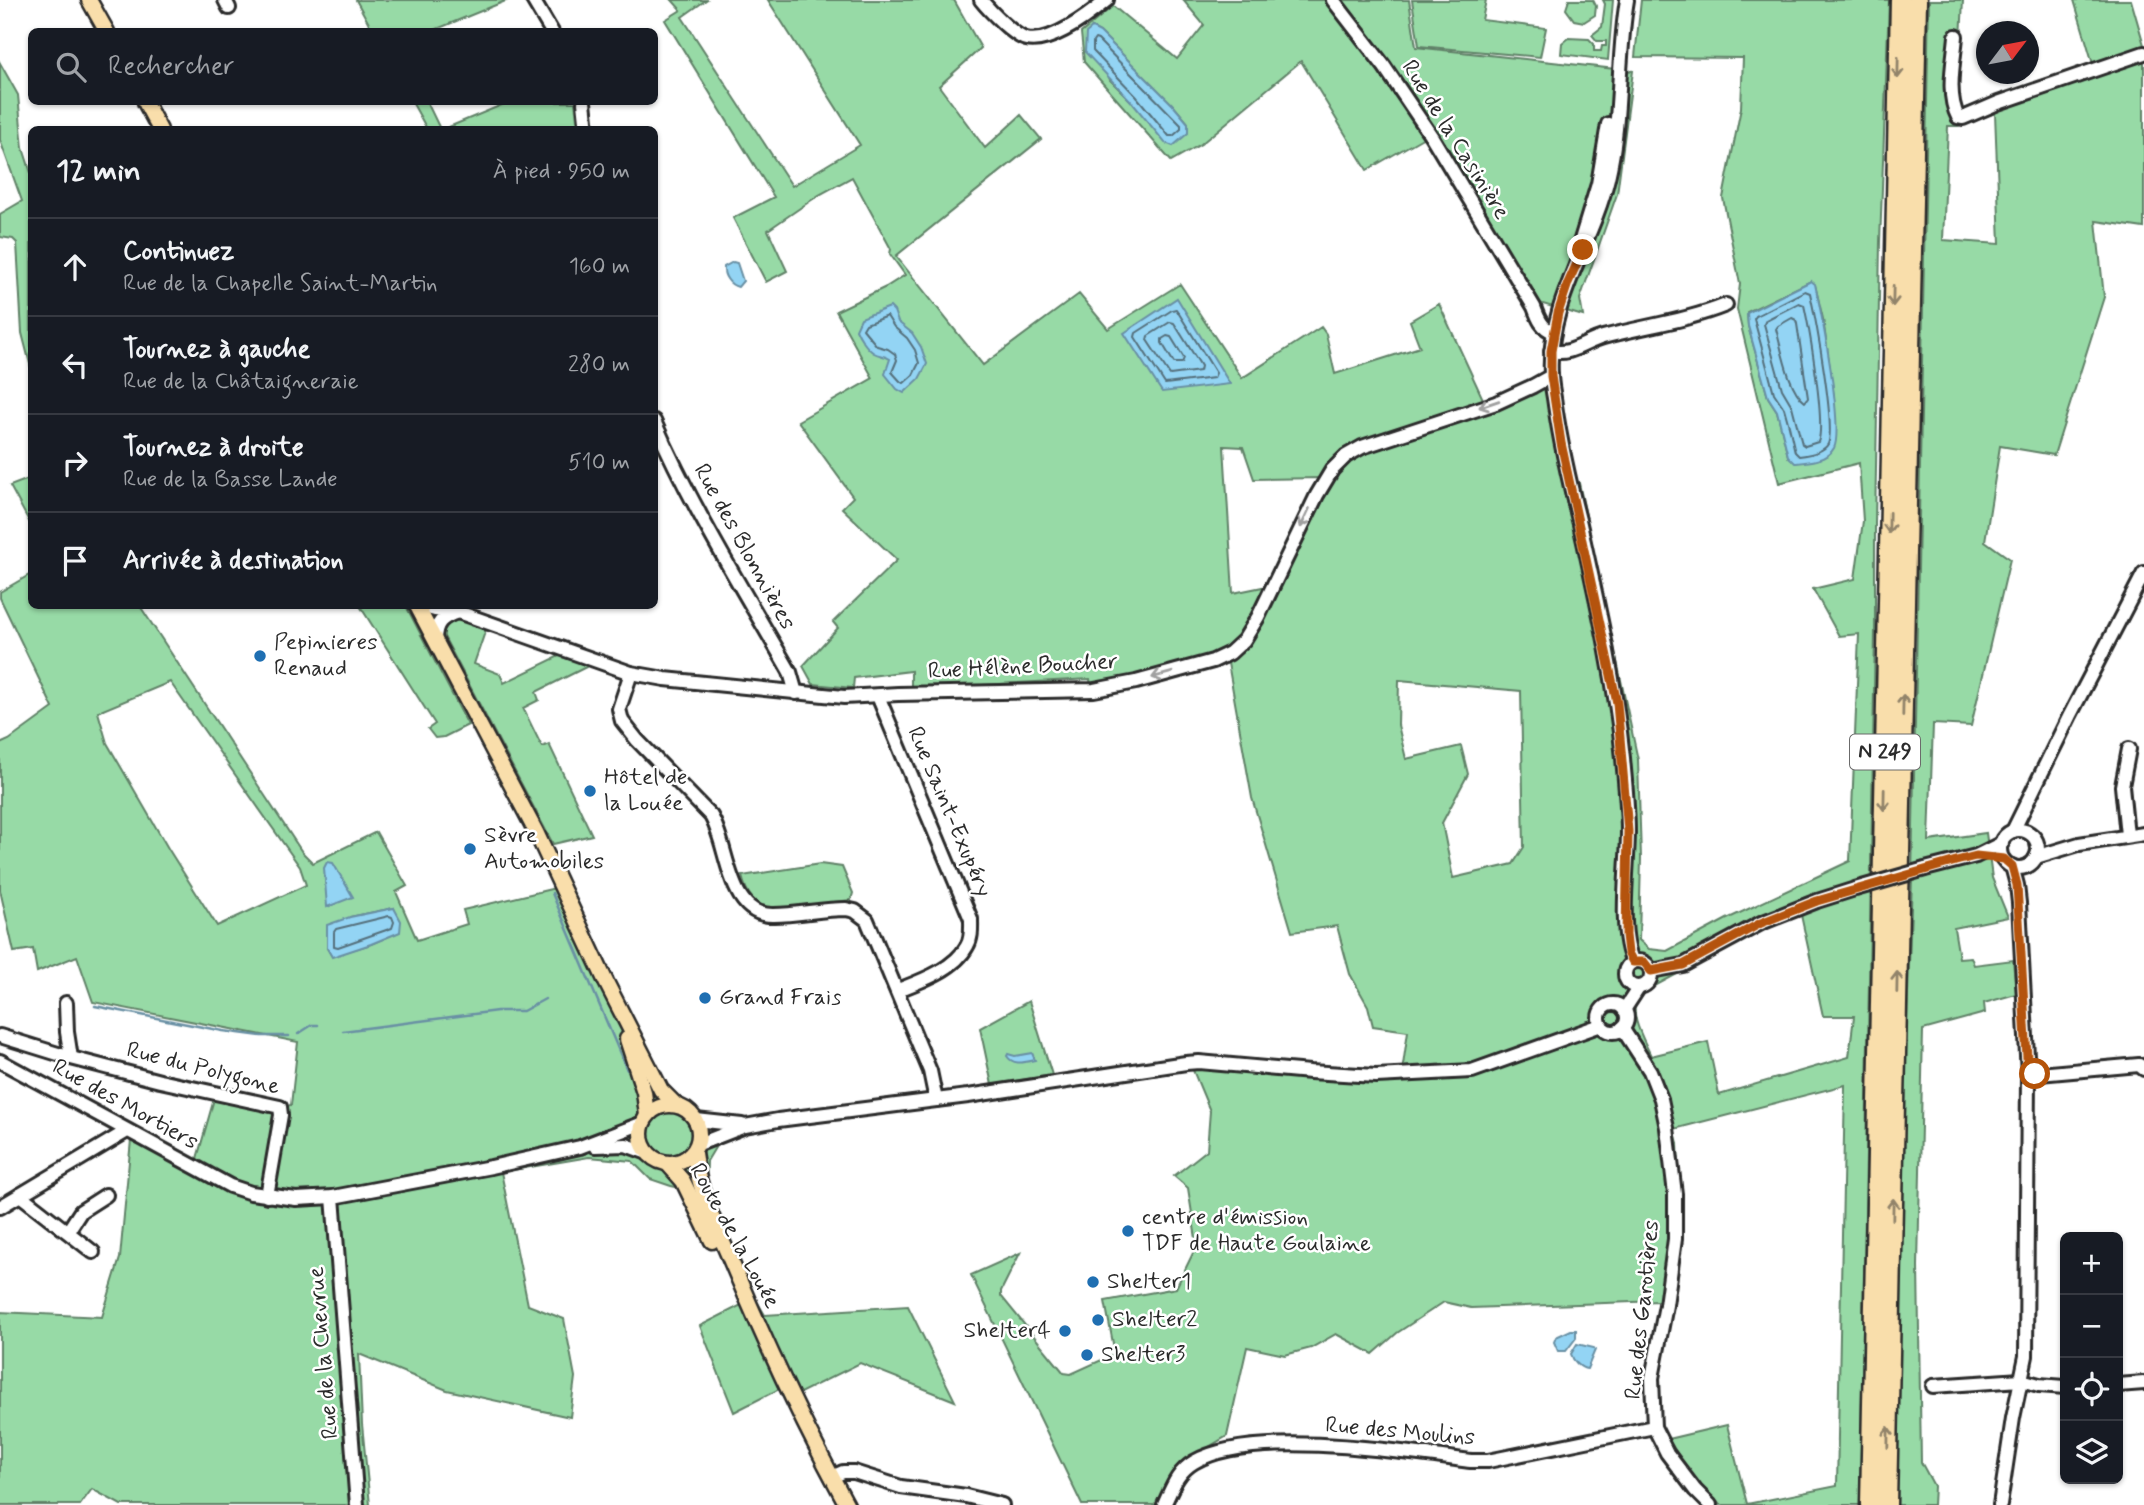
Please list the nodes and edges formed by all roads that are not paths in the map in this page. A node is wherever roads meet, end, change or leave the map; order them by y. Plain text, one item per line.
1 (89, 0) edge
2 (533, 0) edge
3 (981, 0) edge
4 (1107, 0) edge
5 (1333, 0) edge
6 (1627, 0) edge
7 (1900, 0) edge
8 (1917, 0) edge
9 (105, 28) edge
10 (550, 28) edge
11 (1956, 36) dead end
12 (2144, 53) edge
13 (147, 105) edge
14 (584, 105) edge
15 (158, 126) edge
16 (587, 126) edge
17 (1726, 305) dead end
18 (1534, 307) junction
19 (1558, 313) junction
20 (1554, 332) junction
21 (1551, 351) junction
22 (1551, 376) junction
23 (658, 430) edge
24 (2144, 573) edge
25 (420, 609) edge
26 (431, 609) edge
27 (458, 612) junction
28 (435, 640) junction
29 (631, 673) junction
30 (796, 693) junction
31 (878, 696) junction
32 (2129, 749) dead end
33 (2028, 803) junction
34 (2013, 831) junction
35 (2144, 834) edge
36 (2127, 835) junction
37 (2034, 838) junction
38 (2002, 843) junction
39 (2060, 850) junction
40 (1976, 856) junction
41 (2032, 861) junction
42 (2008, 862) junction
43 (2017, 885) junction
44 (1633, 962) junction
45 (1651, 971) junction
46 (606, 982) junction
47 (1634, 985) junction
48 (898, 990) junction
49 (66, 1003) dead end
50 (1620, 1007) junction
51 (1601, 1025) junction
52 (1622, 1028) junction
53 (0, 1036) edge
54 (71, 1058) junction
55 (0, 1061) edge
56 (2144, 1069) edge
57 (2028, 1075) junction
58 (936, 1100) junction
59 (676, 1105) junction
60 (645, 1119) junction
61 (696, 1120) junction
62 (745, 1126) junction
63 (127, 1131) junction
64 (580, 1147) junction
65 (696, 1148) junction
66 (648, 1153) junction
67 (668, 1164) junction
68 (20, 1195) junction
69 (106, 1195) dead end
70 (267, 1196) junction
71 (333, 1197) junction
72 (0, 1207) edge
73 (68, 1231) junction
74 (93, 1252) dead end
75 (760, 1330) junction
76 (2021, 1380) junction
77 (2144, 1383) edge
78 (2123, 1385) edge
79 (1933, 1386) dead end
80 (2060, 1387) edge
81 (1654, 1427) junction
82 (832, 1477) junction
83 (357, 1505) edge
84 (847, 1505) edge
85 (1002, 1505) edge
86 (1164, 1505) edge
87 (1710, 1505) edge
88 (1870, 1505) edge
89 (1887, 1505) edge
90 (2000, 1505) edge

1 - 9 main road
2 - 10 street
3 - 4 street
5 - 18 street, Rue de la Casinière
6 - 19 street
7 -> 88 highway, N 249
89 -> 8 highway, N 249
11 - 12 street
13 - 15 main road
14 - 16 street
17 - 21 street
18 - 19 street
18 - 20 street, Rue de la Casinière
19 - 20 street
20 - 21 street
21 - 22 street
22 -> 31 street, Rue Hélène Boucher
22 - 44 street
23 - 30 street, Rue des Blonnières
24 - 33 street
25 - 28 main road
26 - 27 street, Rue Hélène Boucher
27 - 28 street
27 - 29 street, Rue Hélène Boucher
28 - 46 main road
29 - 30 street, Rue Hélène Boucher
29 - 48 street
30 - 31 street, Rue Hélène Boucher
31 - 48 street, Rue Saint-Exupéry
32 - 36 street
33 - 34 street
33 - 37 street
34 - 37 street
34 - 38 street
35 - 36 street
36 - 39 street
37 - 39 street
37 - 41 street
38 - 40 street
38 - 42 street
39 - 41 street
40 - 42 street
40 - 45 street, bridge
41 - 42 street
41 - 43 street
42 - 43 street
43 - 57 street
44 - 45 street
44 - 47 street
45 - 47 street
46 - 59 main road
46 - 60 main road
47 - 50 street
48 - 58 street
49 - 54 street
50 - 51 street
50 - 52 street
51 - 52 street
51 - 58 street
52 - 81 street, Rue des Garotières
53 - 54 street, Rue du Polygone
54 - 70 street, Rue du Polygone
55 - 63 street, Rue des Mortiers
56 - 57 street
57 - 76 street
58 - 62 street
59 - 60 main road
59 - 61 main road
60 - 64 street
60 - 66 main road
61 - 62 street
61 - 65 main road
62 - 65 street
63 - 68 street
63 - 70 street, Rue des Mortiers
64 - 66 street
64 - 71 street, Rue des Mortiers
65 - 67 main road
65 - 75 main road, Route de la Louée
66 - 67 main road
67 - 75 main road, Route de la Louée
68 - 72 street
68 - 73 street
69 - 73 street
70 - 71 street, Rue des Mortiers
71 - 83 street, Rue de la Chevrue
73 - 74 street
75 - 82 main road, Route de la Louée
76 - 79 street
76 - 80 street
76 - 90 street
77 - 78 street
81 - 86 street, Rue des Moulins
81 - 87 street, Rue des Garotières
82 - 84 main road, Route de la Louée
82 - 85 street

